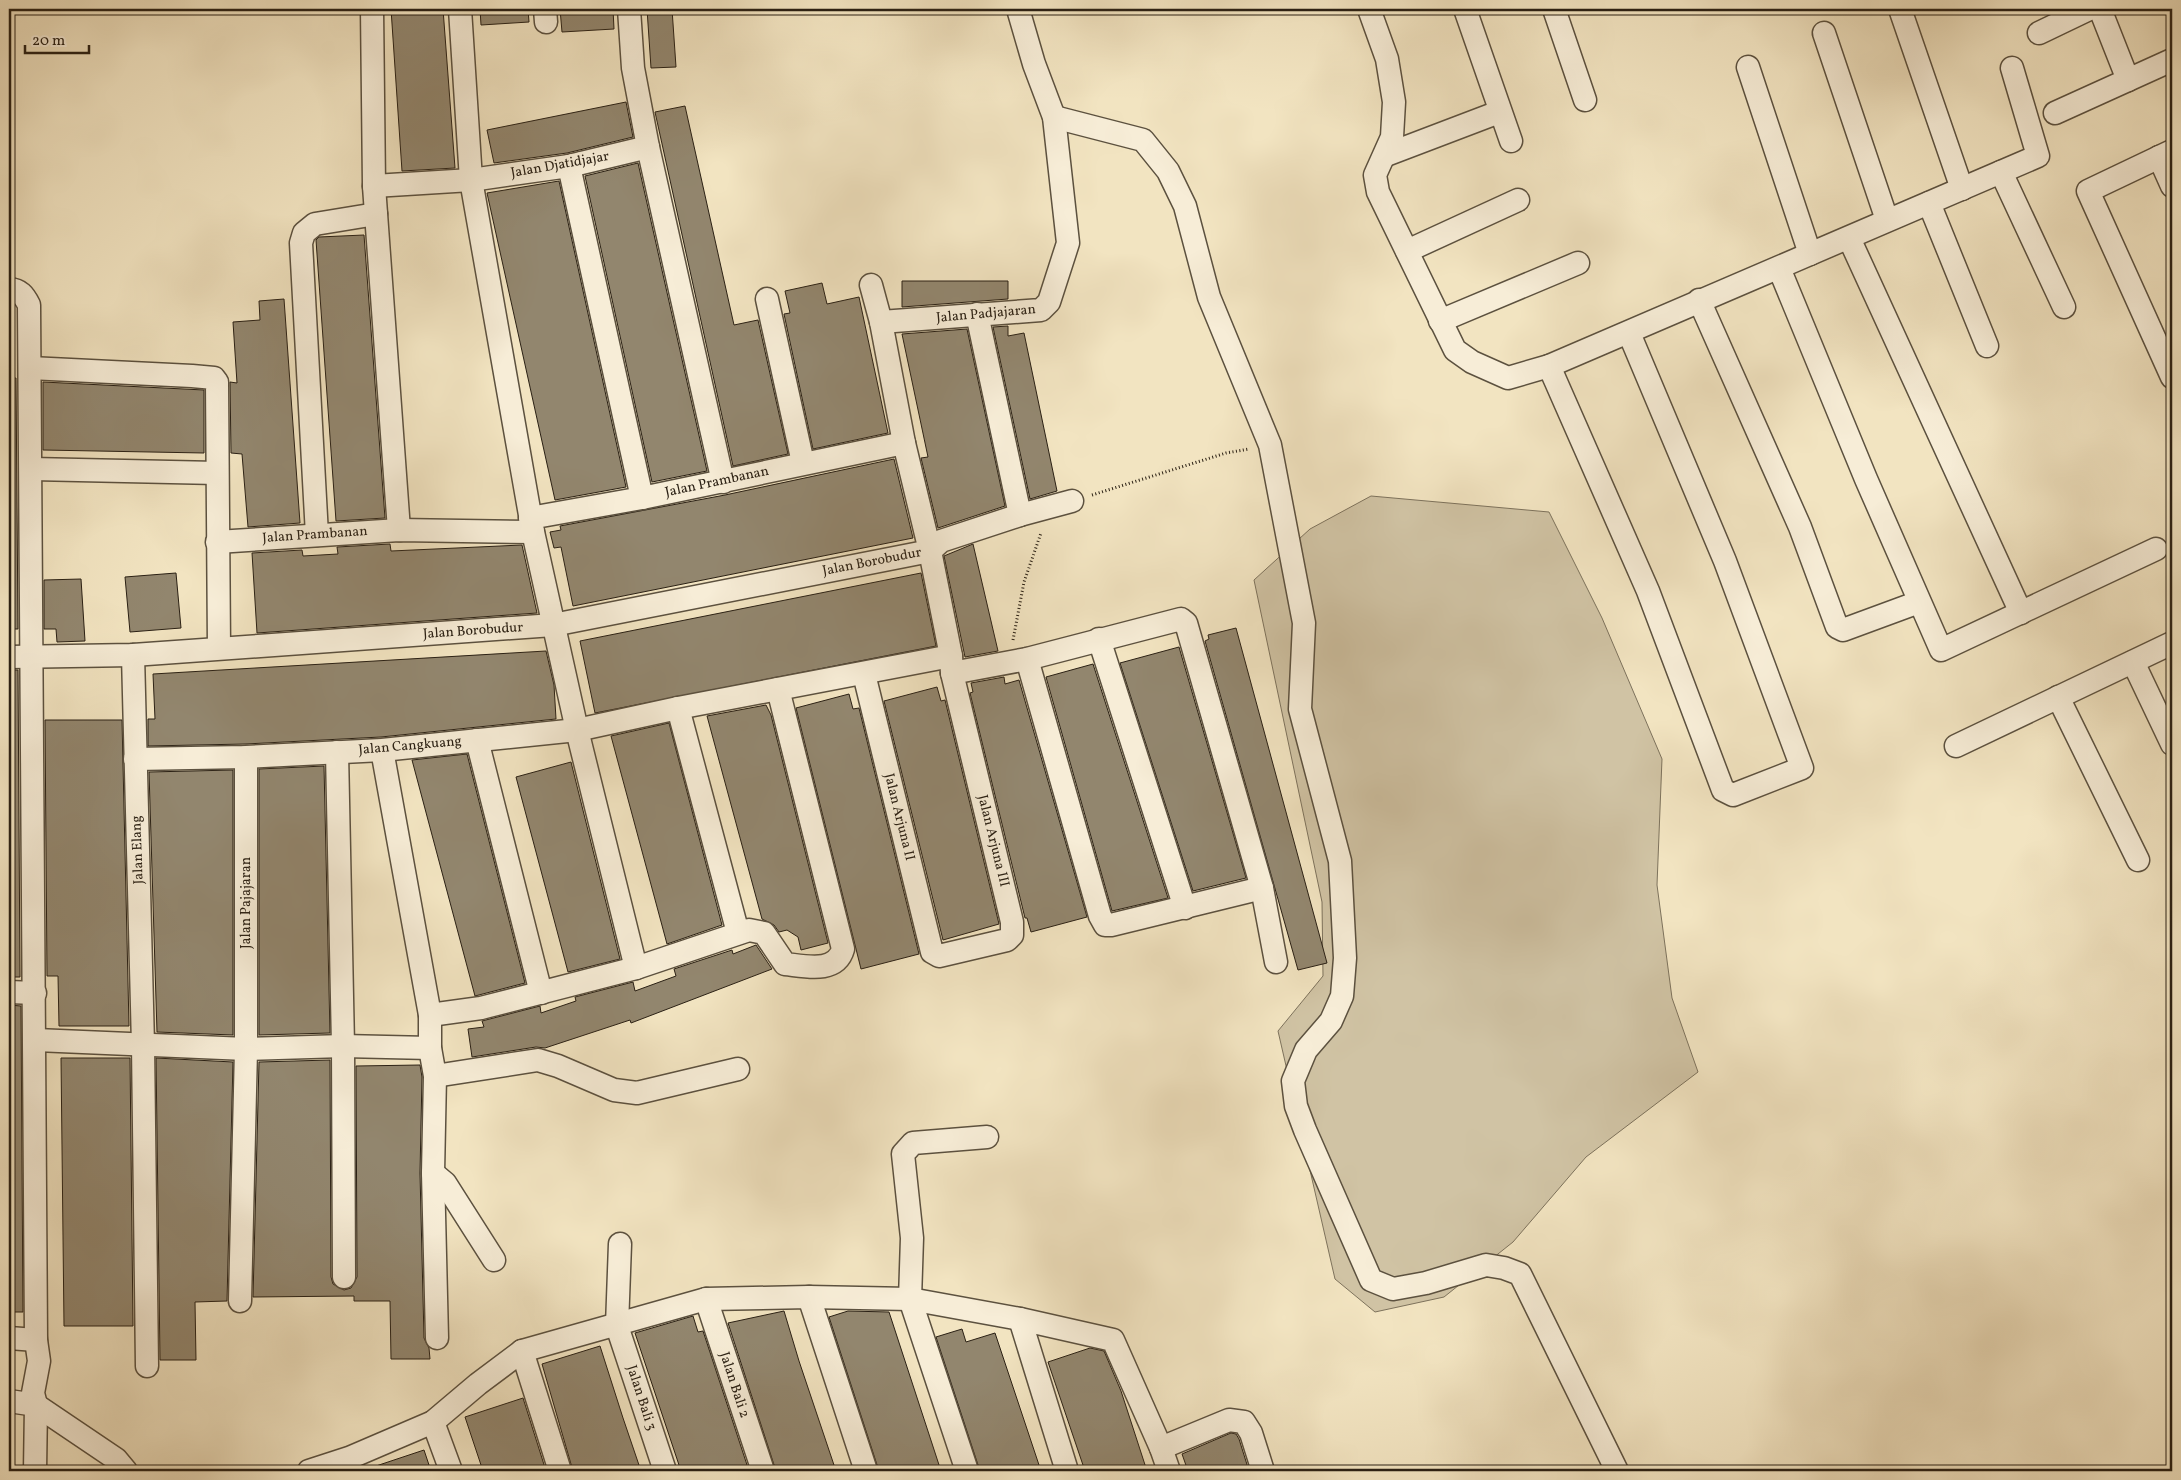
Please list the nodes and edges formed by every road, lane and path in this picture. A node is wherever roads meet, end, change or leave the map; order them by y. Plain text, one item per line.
1 (372, 9) edge
2 (460, 9) edge
3 (629, 9) edge
4 (1018, 9) edge
5 (1369, 9) edge
6 (1465, 9) edge
7 (1554, 9) edge
8 (1900, 9) edge
9 (2089, 9) edge
10 (2100, 9) edge
11 (1824, 33) dead end
12 (2039, 33) dead end
13 (2172, 60) edge
14 (1748, 66) dead end
15 (2012, 68) dead end
16 (2128, 80) junction
17 (1585, 100) dead end
18 (1500, 112) junction
19 (2055, 114) dead end
20 (1054, 117) junction
21 (1510, 141) dead end
22 (648, 147) junction
23 (2166, 154) edge
24 (1386, 155) junction
25 (569, 166) junction
26 (2001, 172) junction
27 (471, 180) junction
28 (374, 186) junction
29 (2172, 186) edge
30 (1962, 188) junction
31 (1518, 200) dead end
32 (1929, 203) junction
33 (376, 214) junction
34 (1887, 220) junction
35 (1849, 238) junction
36 (1407, 251) junction
37 (1810, 254) junction
38 (1578, 264) dead end
39 (1779, 268) junction
40 (871, 286) dead end
41 (9, 290) edge
42 (766, 299) dead end
43 (1699, 300) junction
44 (2064, 307) dead end
45 (976, 314) junction
46 (1440, 321) junction
47 (881, 322) junction
48 (1630, 333) junction
49 (1988, 346) dead end
50 (1549, 366) junction
51 (30, 368) junction
52 (2172, 377) edge
53 (904, 443) junction
54 (1270, 444) junction
55 (803, 463) junction
56 (32, 469) junction
57 (217, 473) junction
58 (723, 482) junction
59 (642, 498) junction
60 (1072, 501) joint
61 (1020, 515) junction
62 (532, 525) junction
63 (1045, 525) dead end
64 (399, 530) junction
65 (317, 534) junction
66 (217, 542) junction
67 (2156, 549) dead end
68 (930, 551) junction
69 (1919, 602) junction
70 (2020, 613) junction
71 (553, 625) junction
72 (1099, 639) junction
73 (2172, 643) edge
74 (219, 648) junction
75 (133, 655) junction
76 (9, 657) edge
77 (33, 657) junction
78 (2172, 659) edge
79 (1018, 661) junction
80 (951, 665) junction
81 (2137, 669) junction
82 (864, 674) junction
83 (778, 689) junction
84 (2058, 698) junction
85 (678, 708) junction
86 (576, 730) junction
87 (477, 740) junction
88 (2172, 744) edge
89 (1956, 746) dead end
90 (382, 750) junction
91 (336, 752) junction
92 (246, 757) junction
93 (135, 759) junction
94 (2138, 860) dead end
95 (1262, 888) junction
96 (1185, 908) junction
97 (738, 933) junction
98 (939, 956) joint
99 (1276, 962) dead end
100 (636, 968) junction
101 (9, 992) edge
102 (35, 993) junction
103 (541, 993) junction
104 (430, 1015) junction
105 (36, 1040) junction
106 (143, 1045) junction
107 (343, 1046) junction
108 (430, 1048) junction
109 (246, 1049) junction
110 (738, 1069) dead end
111 (435, 1076) junction
112 (987, 1137) dead end
113 (433, 1173) junction
114 (620, 1244) dead end
115 (494, 1260) dead end
116 (344, 1277) dead end
117 (809, 1297) junction
118 (706, 1299) junction
119 (910, 1299) junction
120 (240, 1301) dead end
121 (1020, 1319) junction
122 (617, 1326) junction
123 (9, 1338) edge
124 (437, 1338) dead end
125 (38, 1350) junction
126 (522, 1351) junction
127 (147, 1366) dead end
128 (35, 1399) junction
129 (9, 1400) edge
130 (433, 1422) junction
131 (1161, 1448) junction
132 (351, 1465) edge
133 (35, 1471) edge
134 (126, 1471) edge
135 (310, 1471) edge
136 (450, 1471) edge
137 (560, 1471) edge
138 (665, 1471) edge
139 (763, 1471) edge
140 (866, 1471) edge
141 (967, 1471) edge
142 (1067, 1471) edge
143 (1169, 1471) edge
144 (1263, 1471) edge
145 (1617, 1471) edge

1 - 28 street
2 - 27 street
3 - 22 street
4 - 20 street, Jalan Padjajaran
5 - 24 street
6 - 18 street
7 - 17 street
8 - 30 street
9 - 12 street
10 - 16 street
11 - 34 street
13 - 16 street
14 - 37 street
15 - 26 street
16 - 19 street
18 - 21 street
18 - 24 street
20 - 45 street, Jalan Padjajaran
20 - 54 street
22 - 25 street, Jalan Djatidjajar
22 - 58 street
23 - 29 street
23 - 52 street
24 - 36 street
25 - 27 street, Jalan Djatidjajar
25 - 59 street
26 - 30 street
26 - 44 street
27 - 28 street, Jalan Djatidjajar
27 - 62 street
28 - 33 street
30 - 32 street
31 - 36 street
32 - 34 street
32 - 49 street
33 - 64 street
33 - 65 street
34 - 35 street
35 - 37 street
35 - 70 street
36 - 46 street
37 - 39 street
38 - 46 street
39 - 43 street
39 - 69 street
40 - 47 street
41 - 51 street
42 - 55 street
43 - 48 street
43 - 69 street
45 - 47 street, Jalan Padjajaran
45 - 61 street
46 - 50 street
47 - 53 street
48 - 50 street
48 - 50 street
51 - 56 street
51 - 57 street
53 - 55 street, Jalan Prambanan
53 - 68 street
54 - 60 path
54 - 145 street
55 - 58 street, Jalan Prambanan
56 - 57 street
56 - 77 street
57 - 66 street
58 - 59 street, Jalan Prambanan
59 - 62 street, Jalan Prambanan
60 - 61 street
61 - 68 street
62 - 64 street, Jalan Prambanan
62 - 71 street
63 - 79 path
64 - 65 street, Jalan Prambanan
65 - 66 street, Jalan Prambanan
66 - 74 street
67 - 70 street
68 - 71 street, Jalan Borobudur
68 - 80 street
69 - 70 street
71 - 74 street, Jalan Borobudur
71 - 86 street
72 - 79 street, Jalan Cangkuang
72 - 95 street, Jalan Cangkuang
72 - 96 street
73 - 81 street
74 - 75 street, Jalan Borobudur
75 - 77 street, Jalan Borobudur
75 - 93 street, Jalan Elang
76 - 77 street, Jalan Borobudur
77 - 102 street
78 - 81 street
79 - 80 street, Jalan Cangkuang
79 - 96 street
80 - 82 street, Jalan Cangkuang
80 - 98 street, Jalan Arjuna III
81 - 84 street
81 - 88 street
82 - 83 street, Jalan Cangkuang
82 - 98 street, Jalan Arjuna II
83 - 85 street, Jalan Cangkuang
83 - 97 street
84 - 89 street
84 - 94 street
85 - 86 street, Jalan Cangkuang
85 - 97 street
86 - 87 street, Jalan Cangkuang
86 - 100 street
87 - 90 street, Jalan Cangkuang
87 - 103 street
90 - 91 street, Jalan Cangkuang
90 - 104 street
91 - 92 street, Jalan Cangkuang
91 - 107 street
92 - 93 street, Jalan Cangkuang
92 - 109 street, Jalan Pajajaran
93 - 106 street, Jalan Elang
95 - 96 street
95 - 99 street, Jalan Cangkuang
97 - 100 street
100 - 103 street
101 - 102 street
102 - 105 street
103 - 104 street
104 - 108 street
105 - 106 street
105 - 125 street
106 - 109 street
106 - 127 street, Jalan Elang
107 - 108 street
107 - 109 street
107 - 116 street
108 - 111 street
109 - 120 street, Jalan Pajajaran
110 - 111 street
111 - 113 street
112 - 119 street
113 - 115 street
113 - 124 street
114 - 122 street
117 - 118 street
117 - 119 street
117 - 140 street
118 - 122 street
118 - 139 street, Jalan Bali 2
119 - 121 street
119 - 141 street
121 - 131 street
121 - 142 street
122 - 126 street
122 - 138 street, Jalan Bali 3
123 - 125 street
125 - 128 street
126 - 130 street
126 - 137 street
128 - 129 street
128 - 133 street
128 - 134 street
130 - 132 street
130 - 136 street
131 - 143 street
131 - 144 street
132 - 135 street

